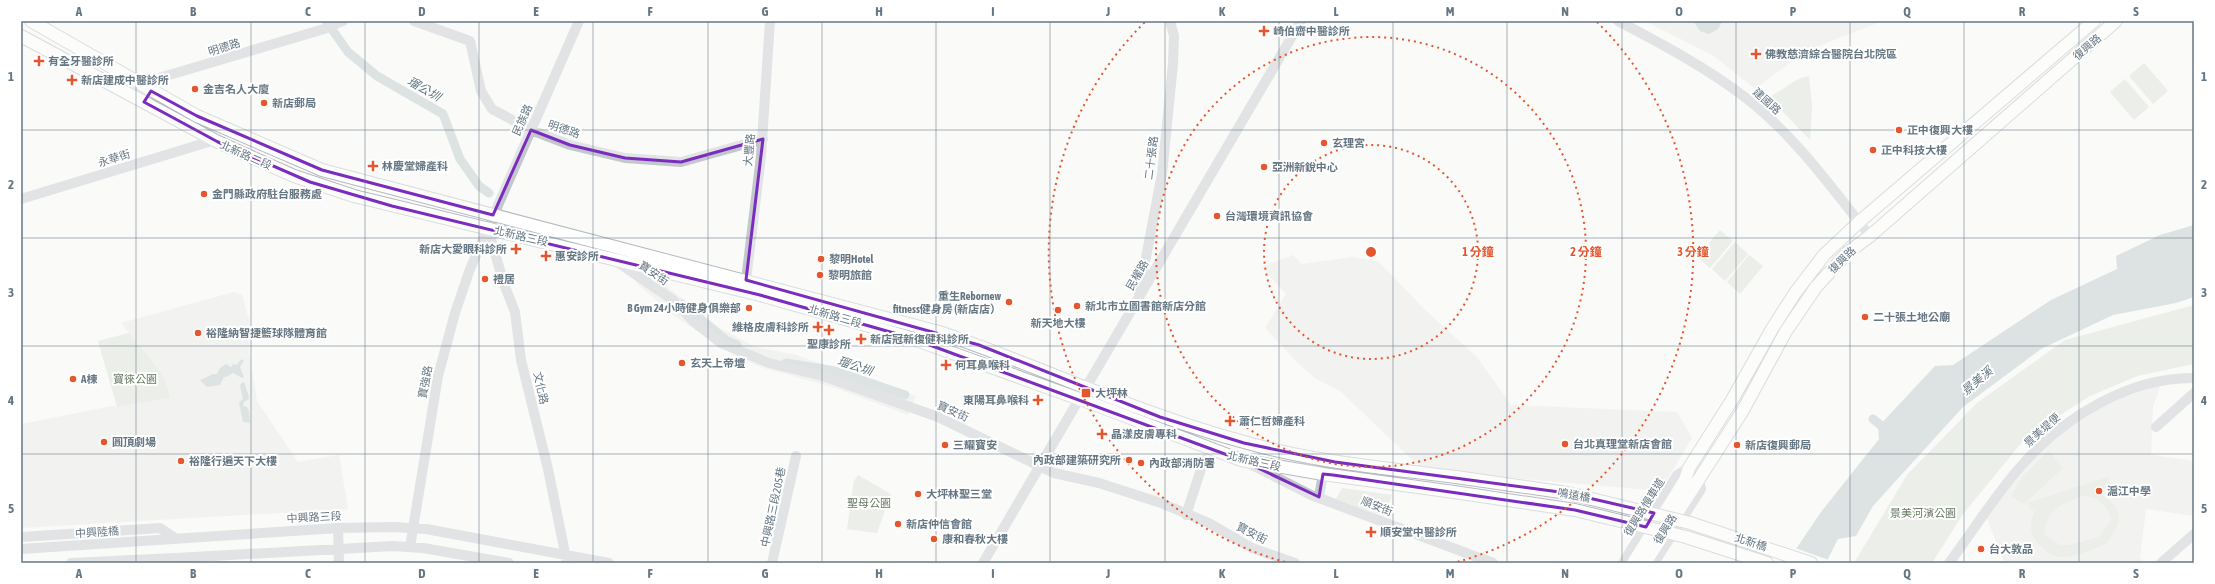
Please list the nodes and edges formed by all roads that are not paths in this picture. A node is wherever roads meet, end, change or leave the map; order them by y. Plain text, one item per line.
1 (31, 21) edge
2 (414, 21) edge
3 (579, 21) edge
4 (770, 21) edge
5 (1170, 21) edge
6 (1300, 21) edge
7 (1618, 21) edge
8 (2094, 21) edge
9 (2116, 21) edge
10 (341, 22) edge
11 (21, 36) edge
12 (151, 91) junction
13 (144, 102) junction
14 (531, 130) junction
15 (215, 140) junction
16 (762, 140) junction
17 (21, 199) edge
18 (493, 215) junction
19 (1859, 222) junction
20 (488, 229) junction
21 (1870, 236) junction
22 (614, 260) junction
23 (746, 280) junction
24 (1139, 297) junction
25 (2194, 378) edge
26 (1082, 393) junction
27 (2194, 393) edge
28 (2156, 427) dead end
29 (796, 456) dead end
30 (1306, 457) junction
31 (1204, 460) dead end
32 (1240, 460) junction
33 (1040, 466) junction
34 (1689, 468) junction
35 (1323, 474) junction
36 (1456, 477) joint
37 (1699, 479) junction
38 (1454, 492) joint
39 (1319, 497) junction
40 (1186, 515) junction
41 (1690, 523) joint
42 (338, 528) junction
43 (413, 528) junction
44 (2194, 534) edge
45 (21, 537) edge
46 (1686, 537) joint
47 (175, 538) junction
48 (410, 547) junction
49 (21, 549) edge
50 (338, 549) junction
51 (566, 559) edge
52 (171, 561) edge
53 (71, 563) edge
54 (339, 563) edge
55 (509, 563) edge
56 (609, 563) edge
57 (772, 563) edge
58 (983, 563) edge
59 (1295, 563) edge
60 (1493, 563) edge
61 (1623, 563) edge
62 (1633, 563) edge
63 (1644, 563) edge
64 (1654, 563) edge
65 (1767, 563) edge
66 (1811, 563) edge
67 (1949, 563) edge
68 (2161, 563) edge

1 - 12 main road, 北新路二段
2 - 14 street, 明德路
3 - 14 street, 民族路
4 - 16 street, 大豐路
5 - 24 street, 二十張路
6 - 24 street, 民權路
7 - 19 street, 建國路
8 - 19 main road, 復興路
9 - 21 main road, 復興路
10 - 12 street, 明德路
11 - 13 main road, 北新路二段
12 - 13 street, 明德路
12 - 18 main road, 北新路二段
13 - 15 main road, 北新路二段
14 - 16 street, 明德路
14 - 18 street, 民族路
15 - 17 street, 永華街
15 - 20 main road, 北新路二段
16 - 23 street, 大豐路
18 - 20 street, 民族路
18 - 23 main road, 北新路三段
19 - 21 street, 建國路
19 - 34 main road, 復興路
20 - 22 main road, 北新路三段
20 - 43 street, 寶強路
20 - 51 street, 文化路
21 - 37 main road, 復興路
22 - 26 main road, 北新路三段
22 - 33 street, 寶安街
23 - 26 main road, 北新路三段
24 - 26 street, 民權路
25 - 67 street, 景美堤便
26 - 30 main road, 北新路三段
26 - 32 main road, 北新路三段
26 - 33 street, 民權路
27 - 28 street
29 - 57 street, 中興路三段205巷
30 - 35 street
30 - 36 main road, 北新路三段
31 - 40 street
32 - 35 main road, 北新路三段
32 - 39 street, 順安街
33 - 40 street, 寶安街
33 - 58 street, 民權路
34 - 61 street, 復興路慢車道
34 - 62 main road, 復興路
35 - 38 main road, 北新路三段
35 - 39 street
36 - 41 main road, 鳴遠橋, bridge
37 - 63 main road, 復興路
37 - 64 street
38 - 46 main road, 鳴遠橋, bridge
39 - 60 street, 順安街
40 - 59 street, 寶安街
41 - 66 main road, 北新橋
42 - 43 street, 中興路三段
42 - 47 street, 中興路三段
42 - 50 street
43 - 48 street, 寶強路
43 - 51 street, 中興路三段
44 - 68 street
45 - 47 street
46 - 65 main road, 北新橋
47 - 49 street, 中興陸橋
48 - 50 street
48 - 55 street
50 - 52 street
50 - 54 street
51 - 56 street, 中興路三段
52 - 53 street

